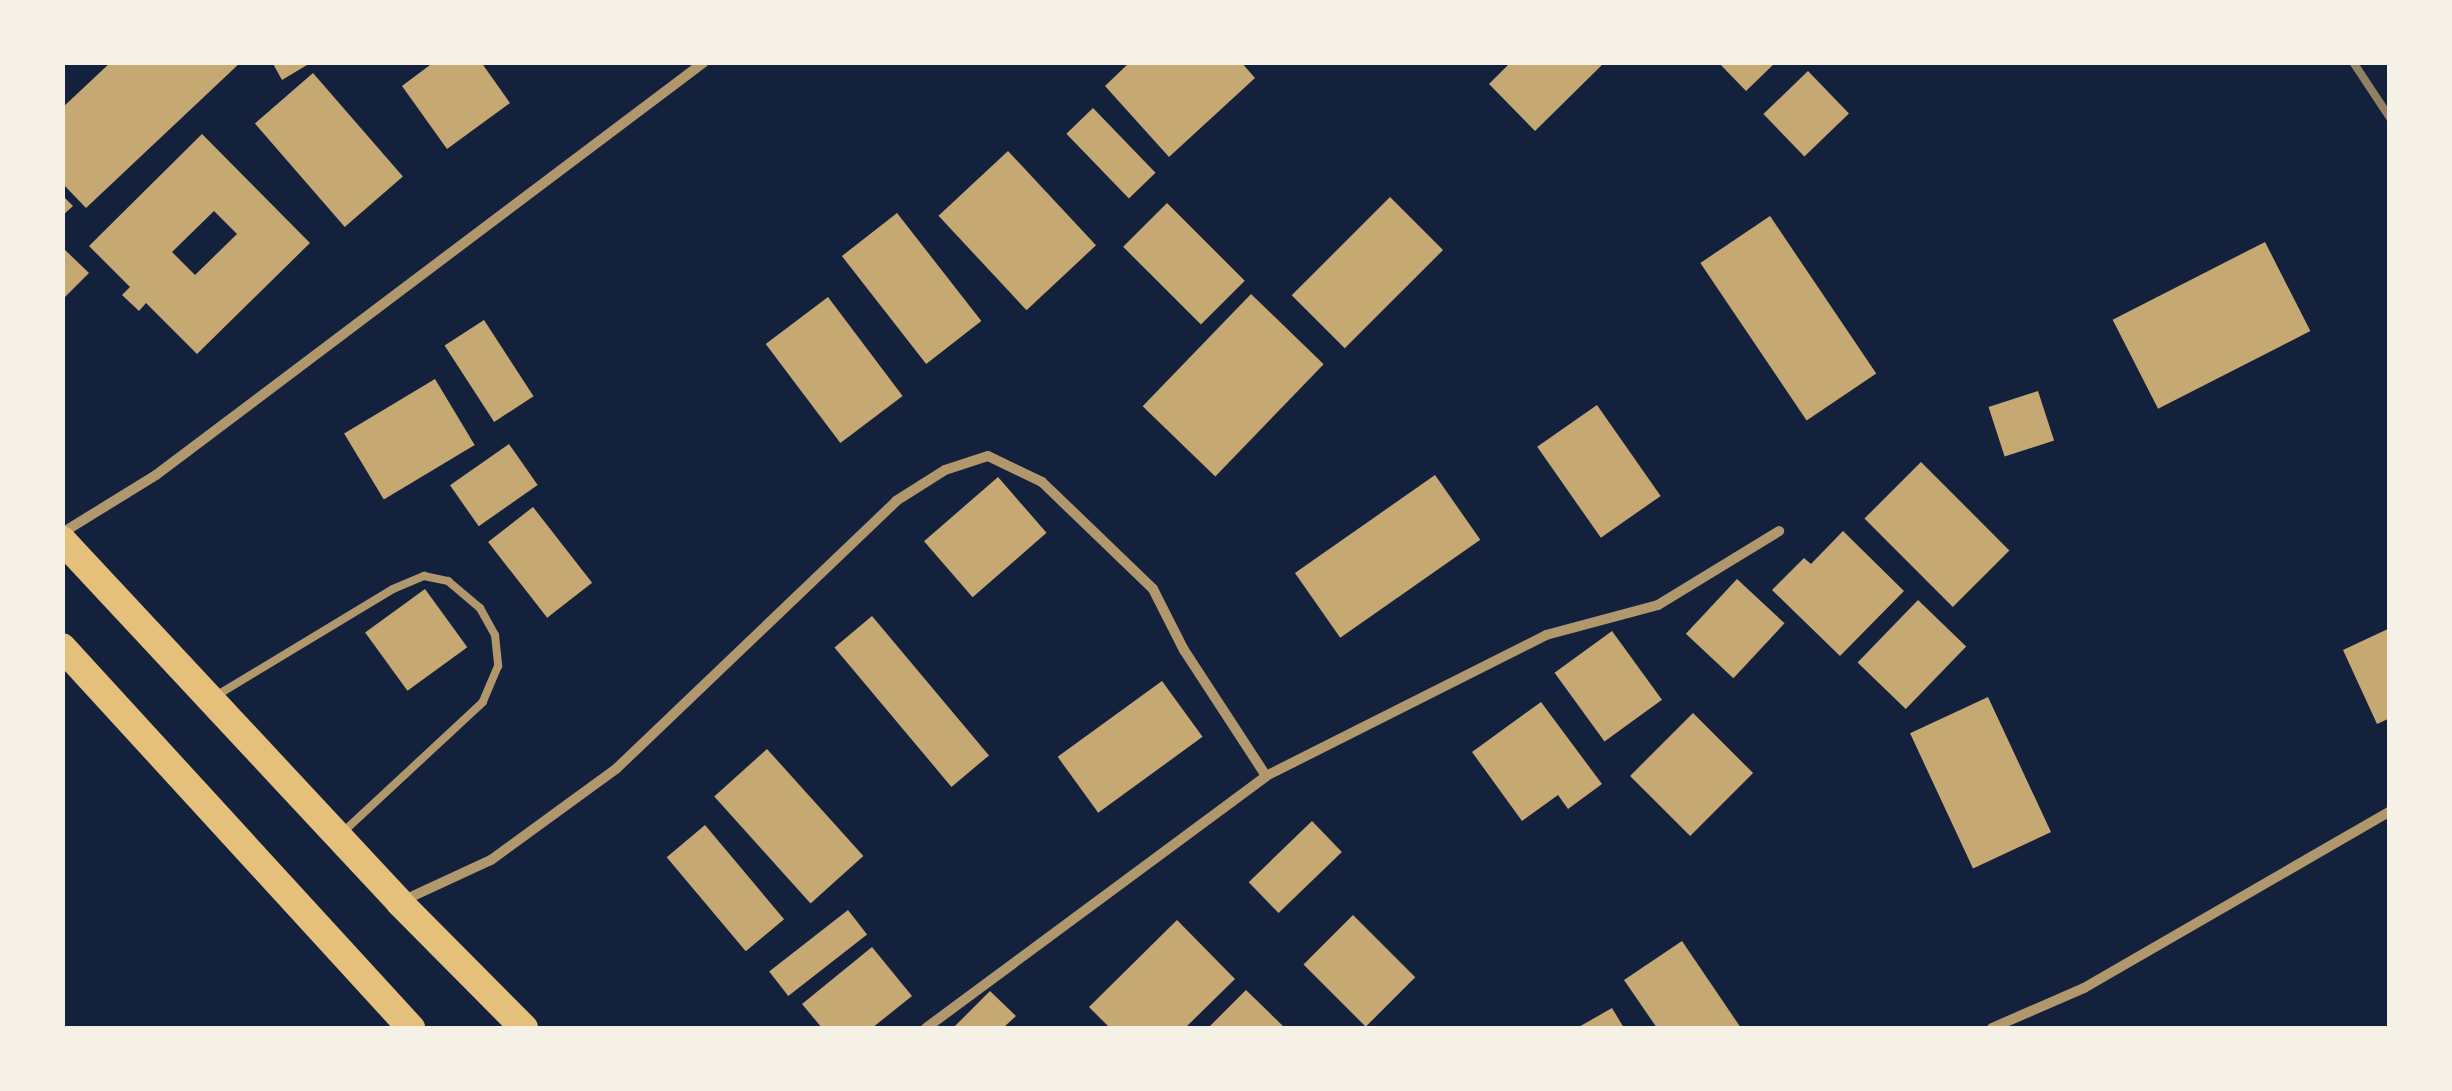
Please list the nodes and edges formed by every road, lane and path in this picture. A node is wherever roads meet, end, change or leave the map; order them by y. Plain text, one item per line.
1 (704, 62) edge
2 (1779, 531) dead end
3 (62, 536) edge
4 (62, 647) edge
5 (210, 700) junction
6 (1266, 776) junction
7 (2390, 810) edge
8 (338, 837) junction
9 (400, 903) junction
10 (411, 1028) edge
11 (524, 1028) edge
12 (926, 1028) edge
13 (1992, 1028) edge

1 - 3 street
2 - 6 street
3 - 5 highway
4 - 10 highway
5 - 8 highway
5 - 8 lane
6 - 9 street
6 - 12 street
7 - 13 street
8 - 9 highway
9 - 11 highway

